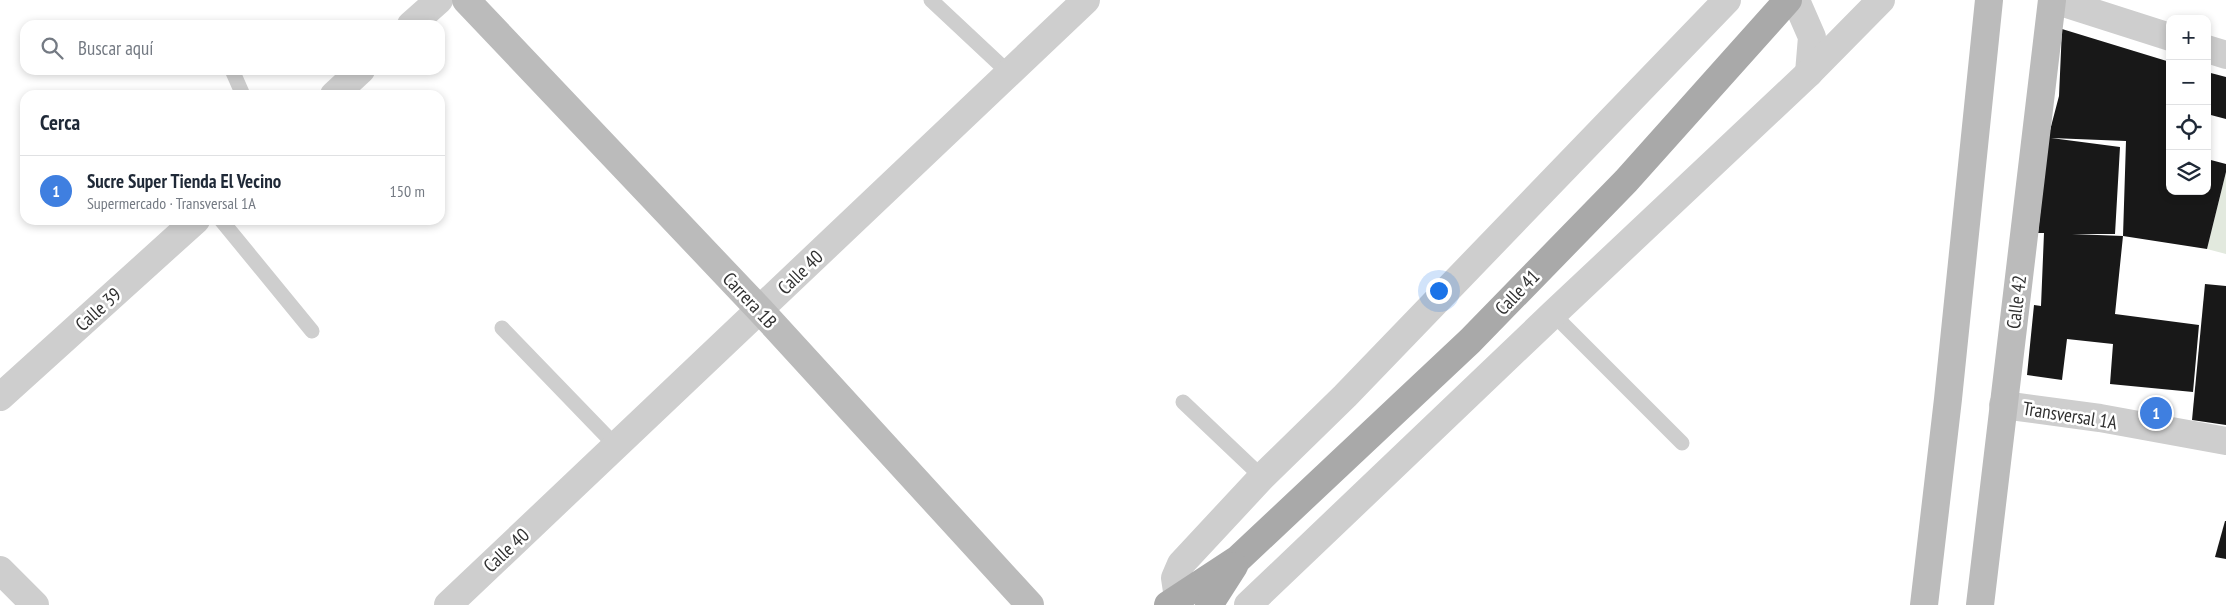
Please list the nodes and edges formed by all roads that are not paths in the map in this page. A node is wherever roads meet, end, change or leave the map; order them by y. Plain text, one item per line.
1 (439, 0) edge
2 (466, 0) edge
3 (930, 0) edge
4 (1727, 0) edge
5 (1881, 0) edge
6 (1989, 0) edge
7 (2053, 0) edge
8 (1076, 3) edge
9 (1786, 3) edge
10 (417, 20) edge
11 (2166, 36) edge
12 (2211, 50) edge
13 (2226, 55) edge
14 (1009, 73) junction
15 (1809, 73) junction
16 (234, 75) edge
17 (356, 75) edge
18 (241, 90) edge
19 (339, 90) edge
20 (190, 225) edge
21 (225, 225) edge
22 (760, 310) junction
23 (1553, 314) junction
24 (502, 328) dead end
25 (312, 330) dead end
26 (0, 397) edge
27 (1183, 402) dead end
28 (2003, 405) junction
29 (2226, 441) edge
30 (1682, 442) dead end
31 (616, 446) junction
32 (1262, 476) junction
33 (1238, 559) junction
34 (0, 570) edge
35 (1173, 602) edge
36 (35, 605) edge
37 (448, 605) edge
38 (1030, 605) edge
39 (1209, 605) edge
40 (1248, 605) edge
41 (1924, 605) edge
42 (1980, 605) edge

1 - 10 street
2 - 22 street, Carrera 1B
3 - 14 lane
4 - 32 street
5 - 15 street
6 - 41 street
7 - 11 street
7 - 28 street, Calle 42
8 - 14 street, Calle 40
9 - 15 street
9 - 33 main road, Calle 41
12 - 13 street
14 - 22 street, Calle 40
15 - 23 street
16 - 18 lane
17 - 19 street
20 - 26 street, Calle 39
21 - 25 lane
22 - 31 street, Calle 40
22 - 38 street, Carrera 1B
23 - 30 lane
23 - 40 street
24 - 31 lane
27 - 32 lane
28 - 29 street, Transversal 1A
28 - 42 street, Calle 42
31 - 37 street, Calle 40
32 - 35 street
33 - 35 main road, Calle 41
33 - 39 main road, Calle 41
34 - 36 street

